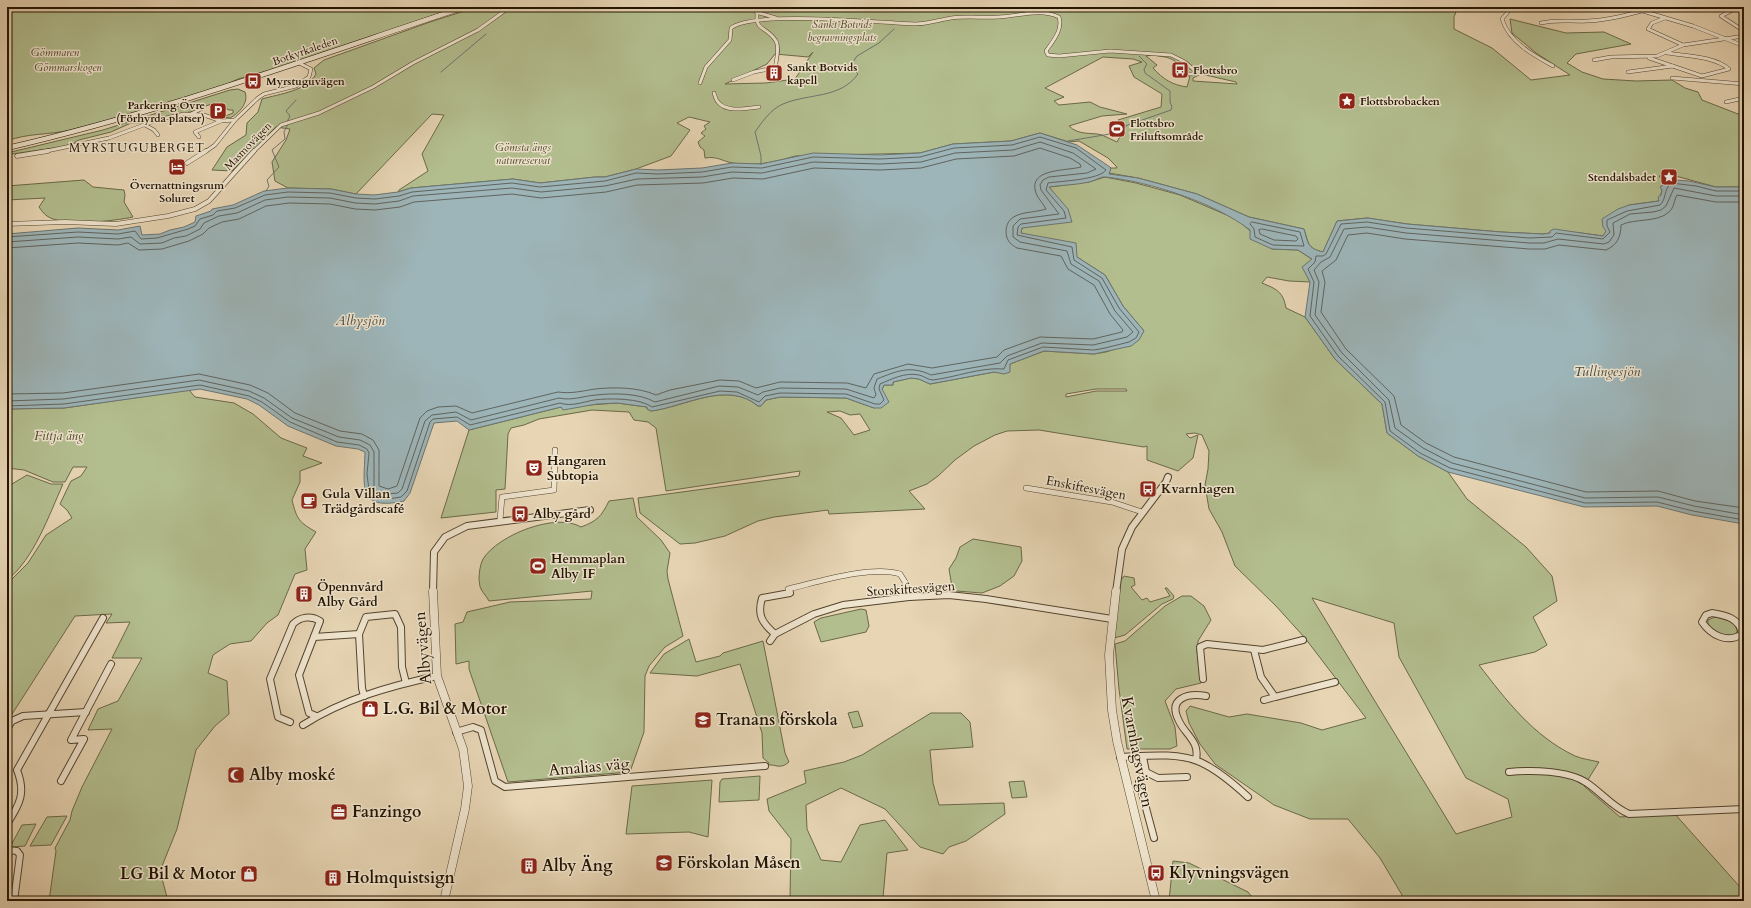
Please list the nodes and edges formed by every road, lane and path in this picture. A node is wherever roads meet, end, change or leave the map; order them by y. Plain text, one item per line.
1 (465, 7) edge
2 (510, 7) edge
3 (758, 7) edge
4 (1512, 7) edge
5 (1629, 7) edge
6 (1657, 7) edge
7 (1733, 10) dead end
8 (1642, 11) junction
9 (756, 12) junction
10 (1665, 18) junction
11 (756, 20) junction
12 (780, 20) junction
13 (1542, 23) dead end
14 (1744, 31) edge
15 (1744, 36) edge
16 (1724, 38) junction
17 (353, 45) junction
18 (1683, 45) junction
19 (1744, 46) edge
20 (1666, 53) junction
21 (324, 54) junction
22 (1646, 57) junction
23 (1594, 60) dead end
24 (301, 64) junction
25 (1187, 64) dead end
26 (289, 65) junction
27 (1553, 66) dead end
28 (1673, 66) junction
29 (1628, 72) dead end
30 (1672, 78) dead end
31 (1707, 78) dead end
32 (733, 80) dead end
33 (1719, 82) junction
34 (700, 84) dead end
35 (1744, 84) edge
36 (714, 93) dead end
37 (1744, 98) edge
38 (1726, 102) dead end
39 (759, 107) dead end
40 (203, 108) dead end
41 (190, 114) junction
42 (221, 120) junction
43 (235, 120) junction
44 (145, 126) junction
45 (158, 135) dead end
46 (199, 137) dead end
47 (7, 149) edge
48 (17, 156) dead end
49 (187, 163) dead end
50 (7, 224) edge
51 (555, 450) dead end
52 (1168, 477) dead end
53 (1026, 488) dead end
54 (590, 510) dead end
55 (1142, 512) junction
56 (500, 520) junction
57 (909, 597) junction
58 (103, 618) dead end
59 (1112, 619) junction
60 (359, 634) junction
61 (775, 634) junction
62 (314, 637) junction
63 (1733, 639) joint
64 (1303, 640) dead end
65 (770, 641) dead end
66 (1254, 650) junction
67 (111, 664) dead end
68 (437, 676) junction
69 (1203, 679) dead end
70 (1335, 682) dead end
71 (406, 683) junction
72 (364, 696) junction
73 (1206, 696) dead end
74 (1275, 697) junction
75 (1264, 700) dead end
76 (86, 712) junction
77 (48, 714) junction
78 (316, 716) junction
79 (290, 722) dead end
80 (303, 725) dead end
81 (7, 729) edge
82 (456, 732) junction
83 (1120, 757) junction
84 (1143, 757) junction
85 (1196, 760) junction
86 (765, 766) dead end
87 (1146, 772) junction
88 (1510, 772) dead end
89 (1187, 777) dead end
90 (62, 781) dead end
91 (1248, 797) dead end
92 (1744, 809) edge
93 (7, 824) edge
94 (1154, 838) dead end
95 (7, 850) edge
96 (14, 901) edge
97 (444, 901) edge
98 (1156, 901) edge

1 - 17 main road
2 - 50 street, Masmovägen
3 - 9 street
4 - 27 street
5 - 8 street
6 - 8 street
7 - 14 street
8 - 10 street
8 - 13 street
9 - 11 street
9 - 12 street
10 - 16 street
10 - 18 street
11 - 12 street
11 - 32 street
11 - 34 street
12 - 25 street
15 - 16 street
16 - 18 street
16 - 19 street
17 - 21 main road, Botkyrkaleden
17 - 24 main road, Botkyrkaleden
18 - 20 street
20 - 22 street
20 - 28 street
21 - 24 main road
21 - 26 main road, Botkyrkaleden
22 - 23 street
22 - 28 street
24 - 26 main road
24 - 43 street
24 - 47 main road, Botkyrkaleden
26 - 47 main road, Botkyrkaleden
28 - 29 street
30 - 33 street
31 - 33 street
33 - 35 street
36 - 39 street
37 - 38 street
40 - 41 street
41 - 42 street
41 - 44 street
42 - 43 street
42 - 46 street
43 - 49 street
44 - 45 street
44 - 48 street
51 - 56 street
52 - 55 street, Kvarnhagsvägen
53 - 55 street, Enskiftesvägen
54 - 56 street, Albyvägen
55 - 59 street, Kvarnhagsvägen
56 - 68 street, Albyvägen
57 - 59 street, Storskiftesvägen
57 - 61 street, Storskiftesvägen
57 - 61 street
58 - 77 street
59 - 83 street, Kvarnhagsvägen
60 - 62 street
60 - 71 street
60 - 72 street
61 - 65 street
62 - 78 street
62 - 79 street
63 - 63 street
64 - 66 street
66 - 69 street
66 - 74 street
67 - 76 street
68 - 71 street
68 - 82 street, Albyvägen
70 - 74 street
71 - 72 street
72 - 78 street
73 - 85 street
74 - 75 street
76 - 77 street
76 - 90 street
77 - 81 street
77 - 93 street
78 - 80 street
82 - 86 street, Amalias väg
82 - 97 street, Albyvägen
83 - 84 street
83 - 98 street, Kvarnhagsvägen
84 - 85 street
84 - 87 street
85 - 91 street
87 - 89 street
87 - 94 street
88 - 92 street
95 - 96 street

